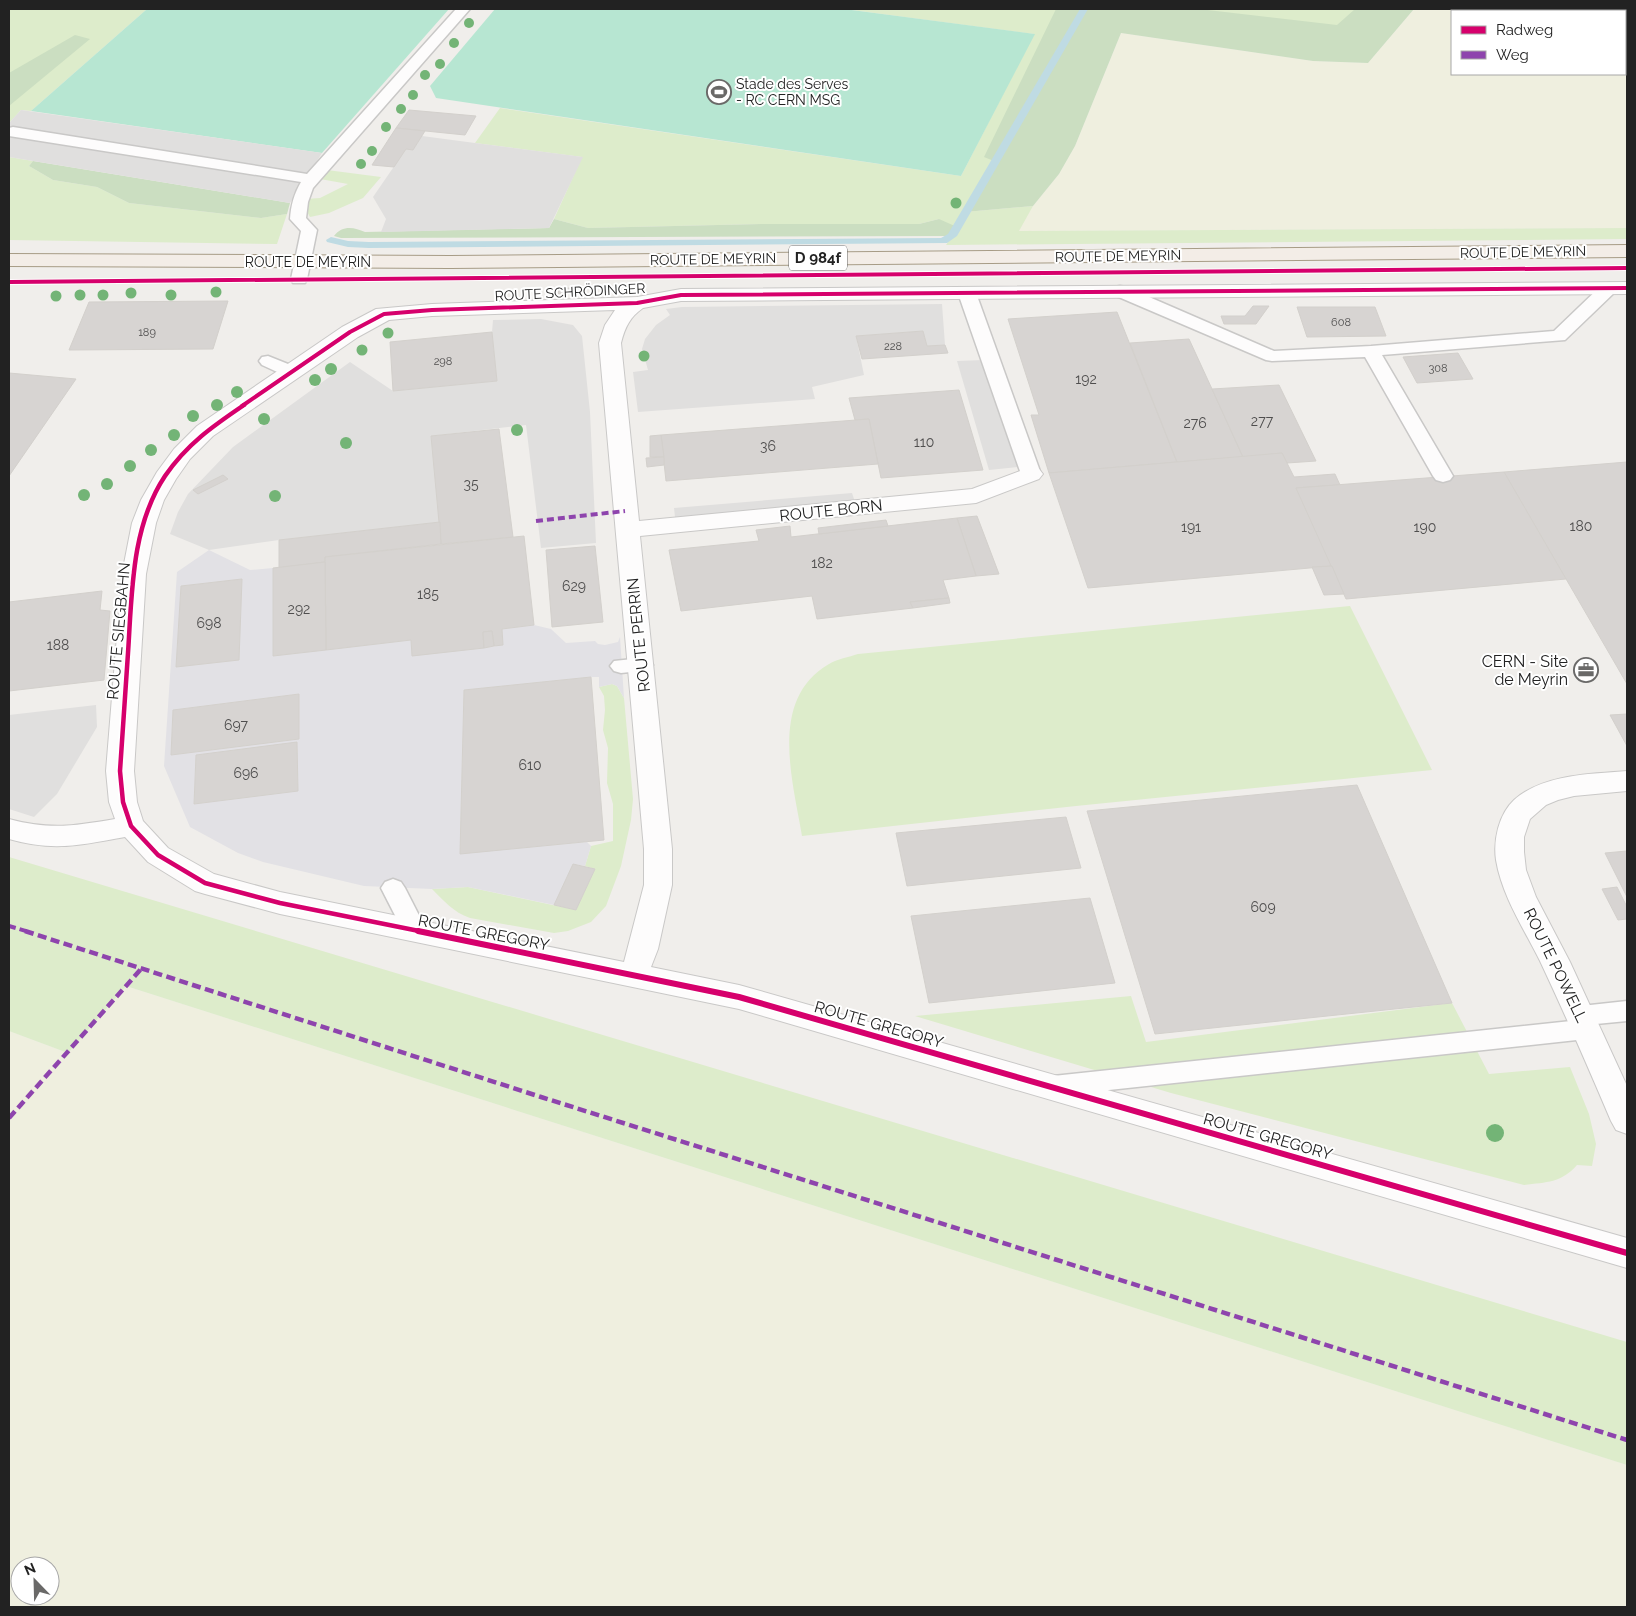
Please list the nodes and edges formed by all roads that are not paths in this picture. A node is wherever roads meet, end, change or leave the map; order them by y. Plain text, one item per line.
1 (463, 9) edge
2 (13, 132) dead end
3 (311, 178) junction
4 (1627, 251) edge
5 (9, 260) edge
6 (301, 270) junction
7 (1618, 288) edge
8 (1120, 291) junction
9 (967, 294) junction
10 (637, 303) junction
11 (384, 314) joint
12 (1371, 351) junction
13 (268, 361) dead end
14 (292, 372) junction
15 (1031, 474) joint
16 (1443, 476) dead end
17 (627, 530) junction
18 (1627, 781) edge
19 (131, 826) junction
20 (9, 829) edge
21 (393, 888) dead end
22 (415, 931) junction
23 (634, 974) junction
24 (1627, 1012) edge
25 (1584, 1023) junction
26 (1051, 1086) junction
27 (1627, 1121) edge
28 (1627, 1253) edge

1 - 3 lane
2 - 3 lane
3 - 6 lane
4 - 6 main road, ROUTE DE MEYRIN / D 984f
5 - 6 main road, ROUTE DE MEYRIN / D 984f
7 - 8 street, ROUTE SCHRÖDINGER
7 - 12 lane
8 - 9 street, ROUTE SCHRÖDINGER
8 - 12 lane
9 - 10 street, ROUTE SCHRÖDINGER
9 - 15 lane
10 - 11 street, ROUTE SCHRÖDINGER
10 - 17 street, ROUTE PERRIN
11 - 14 street, ROUTE SIEGBAHN
12 - 16 lane
13 - 14 lane
14 - 19 street, ROUTE SIEGBAHN
15 - 17 street, ROUTE BORN
17 - 23 street, ROUTE PERRIN
18 - 25 street, ROUTE POWELL
19 - 20 street
19 - 22 street, ROUTE GREGORY
21 - 22 lane
22 - 23 street, ROUTE GREGORY
23 - 26 street, ROUTE GREGORY
24 - 25 lane
25 - 26 lane
25 - 27 street, ROUTE POWELL
26 - 28 street, ROUTE GREGORY

